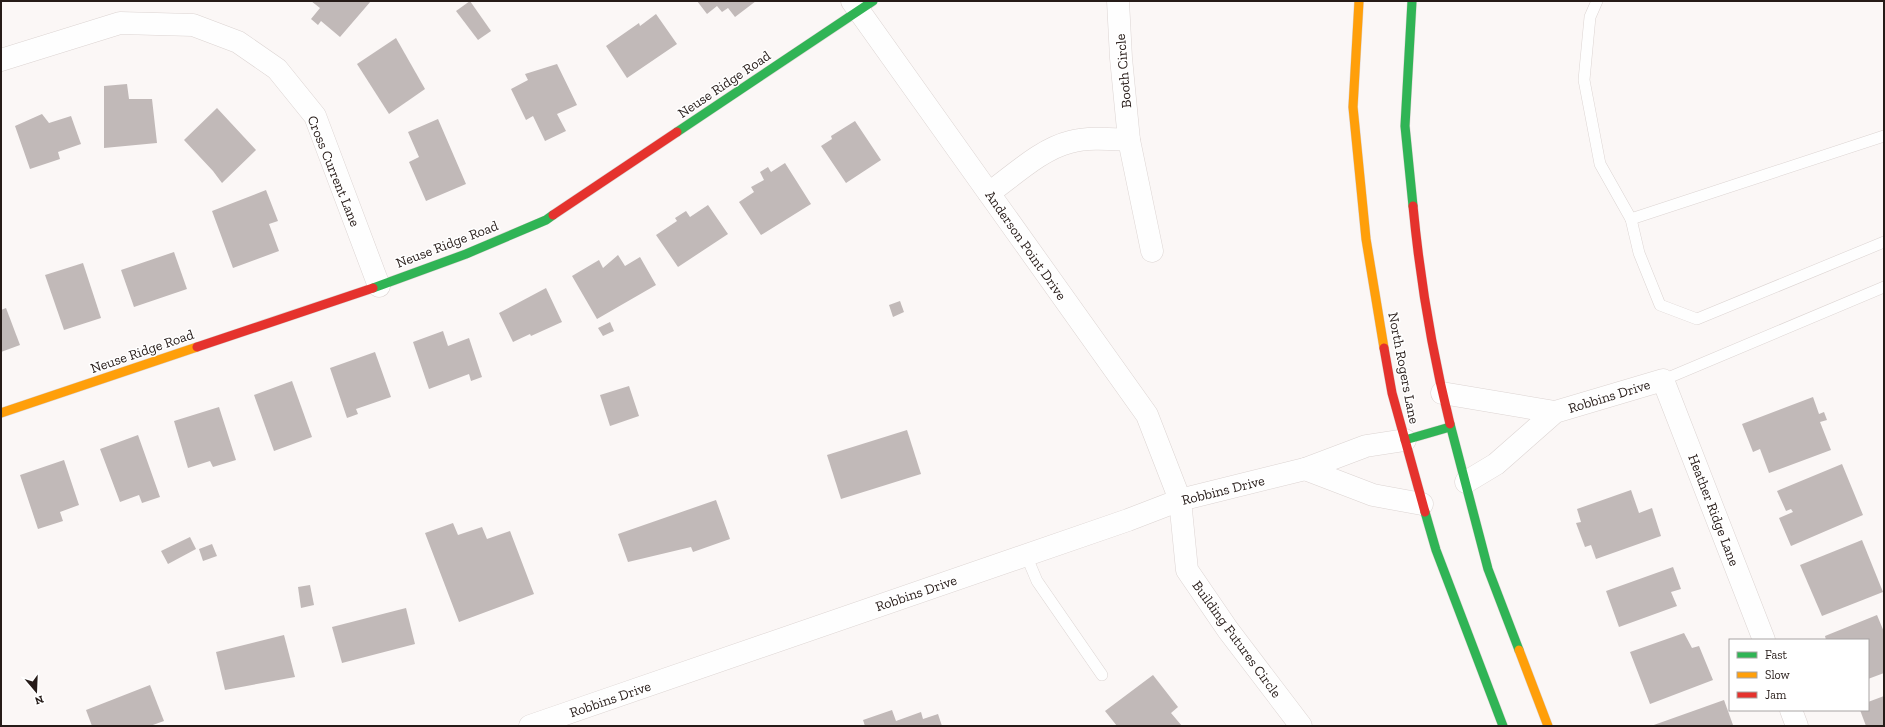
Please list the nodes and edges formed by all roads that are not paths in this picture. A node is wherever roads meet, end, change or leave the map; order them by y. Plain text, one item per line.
1 (1118, 1) edge
2 (1359, 1) edge
3 (1412, 1) edge
4 (1597, 1) edge
5 (862, 4) edge
6 (1, 60) edge
7 (1884, 136) edge
8 (1129, 140) junction
9 (989, 194) junction
10 (1631, 219) junction
11 (1884, 242) edge
12 (1152, 251) dead end
13 (379, 286) junction
14 (1884, 287) edge
15 (1663, 380) junction
16 (1442, 393) junction
17 (1556, 412) junction
18 (1, 413) edge
19 (1450, 427) junction
20 (1405, 440) junction
21 (1305, 470) junction
22 (1466, 482) junction
23 (1180, 500) junction
24 (1422, 504) junction
25 (1026, 555) junction
26 (1764, 639) edge
27 (1102, 675) dead end
28 (1791, 711) edge
29 (530, 726) edge
30 (1301, 726) edge
31 (1503, 726) edge
32 (1548, 726) edge
33 (1797, 726) edge

1 - 8 street, Booth Circle
2 - 20 street, North Rogers Lane
3 - 16 street
4 - 10 lane
5 - 9 street, Anderson Point Drive
5 - 13 street, Neuse Ridge Road
6 - 13 street, Cross Current Lane
7 - 10 lane
8 - 9 street
8 - 12 street, Booth Circle
9 - 23 street, Anderson Point Drive
10 - 11 lane
13 - 18 street, Neuse Ridge Road
14 - 15 lane
15 - 17 street, Robbins Drive
15 - 26 street, Heather Ridge Lane
16 - 17 street, Robbins Drive
16 - 19 street
17 - 22 street, Robbins Drive
19 - 20 street
19 - 22 street
20 - 21 street, Robbins Drive
20 - 24 street, North Rogers Lane
21 - 23 street, Robbins Drive
21 - 24 street
22 - 32 street
23 - 25 street, Robbins Drive
23 - 30 street, Building Futures Circle
24 - 31 street, North Rogers Lane
25 - 27 lane
25 - 29 street, Robbins Drive
28 - 33 street

